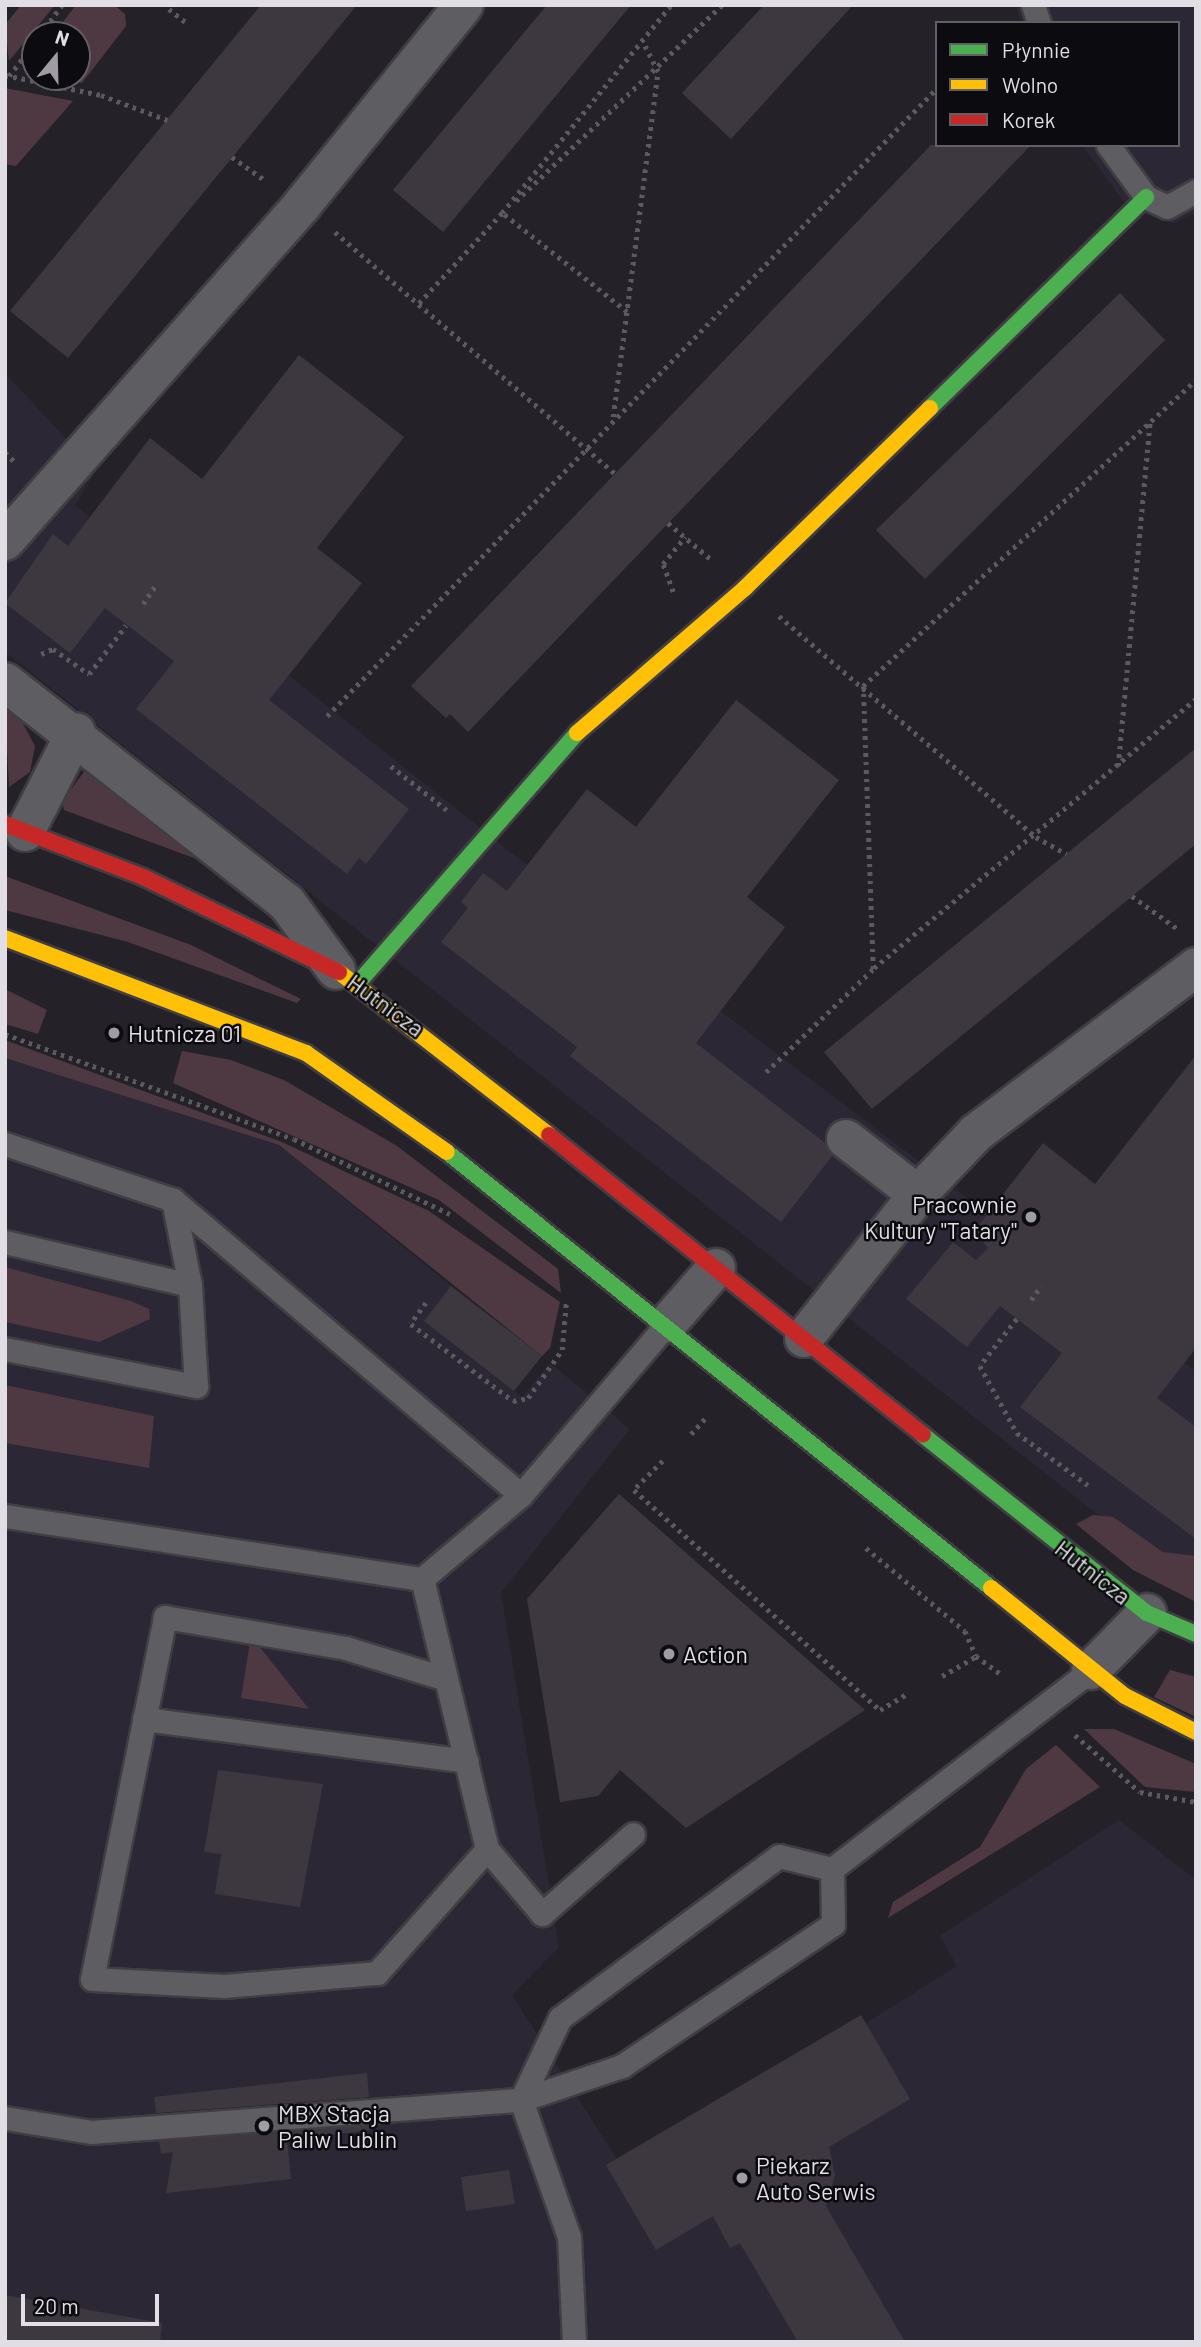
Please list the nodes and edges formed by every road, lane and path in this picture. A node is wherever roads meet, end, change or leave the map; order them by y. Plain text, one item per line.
1 (62, 5) edge
2 (464, 5) edge
3 (671, 5) edge
4 (722, 5) edge
5 (169, 9) dead end
6 (50, 21) edge
7 (188, 24) dead end
8 (644, 45) junction
9 (21, 59) edge
10 (658, 72) junction
11 (7, 76) edge
12 (935, 90) edge
13 (167, 120) dead end
14 (1109, 147) edge
15 (232, 158) dead end
16 (1196, 191) edge
17 (1146, 197) junction
18 (302, 205) junction
19 (502, 213) junction
20 (419, 303) junction
21 (627, 312) junction
22 (1196, 380) edge
23 (613, 418) junction
24 (1150, 422) junction
25 (584, 448) junction
26 (615, 474) dead end
27 (668, 523) dead end
28 (685, 537) junction
29 (5, 541) edge
30 (157, 583) dead end
31 (745, 588) junction
32 (143, 604) dead end
33 (126, 625) dead end
34 (687, 636) junction
35 (33, 656) dead end
36 (5, 682) edge
37 (863, 686) junction
38 (1196, 699) edge
39 (327, 716) dead end
40 (76, 732) junction
41 (391, 766) dead end
42 (1118, 766) junction
43 (447, 810) dead end
44 (15, 828) edge
45 (1036, 837) junction
46 (1067, 854) dead end
47 (1132, 896) dead end
48 (5, 938) edge
49 (1190, 951) edge
50 (873, 968) junction
51 (347, 976) junction
52 (5, 1034) edge
53 (766, 1072) dead end
54 (294, 1139) dead end
55 (846, 1139) dead end
56 (5, 1144) edge
57 (903, 1183) dead end
58 (173, 1200) junction
59 (5, 1242) edge
60 (716, 1268) junction
61 (190, 1285) junction
62 (1041, 1286) dead end
63 (1031, 1300) dead end
64 (566, 1302) dead end
65 (426, 1303) dead end
66 (1017, 1319) dead end
67 (668, 1323) junction
68 (804, 1338) junction
69 (5, 1349) edge
70 (708, 1415) dead end
71 (691, 1434) dead end
72 (663, 1461) dead end
73 (1088, 1485) dead end
74 (522, 1495) junction
75 (5, 1516) edge
76 (422, 1579) junction
77 (1147, 1613) junction
78 (1196, 1634) edge
79 (976, 1656) dead end
80 (1091, 1670) junction
81 (942, 1676) dead end
82 (446, 1679) junction
83 (907, 1694) dead end
84 (144, 1719) junction
85 (1196, 1732) edge
86 (1075, 1735) dead end
87 (466, 1760) junction
88 (1196, 1802) edge
89 (633, 1834) dead end
90 (486, 1849) junction
91 (832, 1869) junction
92 (521, 2100) junction
93 (5, 2118) edge
94 (574, 2342) edge

1 - 6 path
2 - 18 street
3 - 8 path
4 - 10 path
5 - 7 path
8 - 10 path
8 - 19 path
9 - 11 path
10 - 19 path
10 - 21 path
11 - 13 path
12 - 23 path
14 - 17 lane
15 - 18 path
16 - 17 lane
17 - 31 street
18 - 20 path
18 - 29 street
19 - 20 path
19 - 21 path
20 - 25 path
21 - 23 path
22 - 24 path
23 - 25 path
24 - 37 path
24 - 42 path
25 - 26 path
25 - 39 path
27 - 28 path
28 - 31 path
28 - 34 path
30 - 32 path
31 - 34 street
31 - 37 path
33 - 35 path
34 - 51 street
36 - 40 street
37 - 45 path
37 - 50 path
38 - 42 path
40 - 44 street
40 - 51 street
41 - 43 path
42 - 45 path
44 - 51 street, Hutnicza
45 - 46 path
45 - 50 path
47 - 49 path
48 - 67 street
49 - 68 street
50 - 53 path
51 - 60 street, Hutnicza
52 - 54 path
55 - 57 street
56 - 58 lane
58 - 61 lane
58 - 74 lane
59 - 61 lane
60 - 67 street
60 - 68 street, Hutnicza
61 - 69 lane
62 - 63 path
64 - 65 path
66 - 73 path
67 - 74 lane
67 - 80 street
68 - 77 street, Hutnicza
70 - 71 path
72 - 83 path
74 - 76 lane
75 - 76 lane
76 - 82 lane
77 - 78 street
77 - 80 street, Hutnicza
79 - 81 path
80 - 85 street
80 - 91 lane
82 - 84 lane
82 - 87 lane
84 - 87 lane
84 - 90 lane
86 - 88 path
87 - 90 lane
89 - 90 lane
91 - 92 lane
91 - 92 lane
92 - 93 lane
92 - 94 lane

